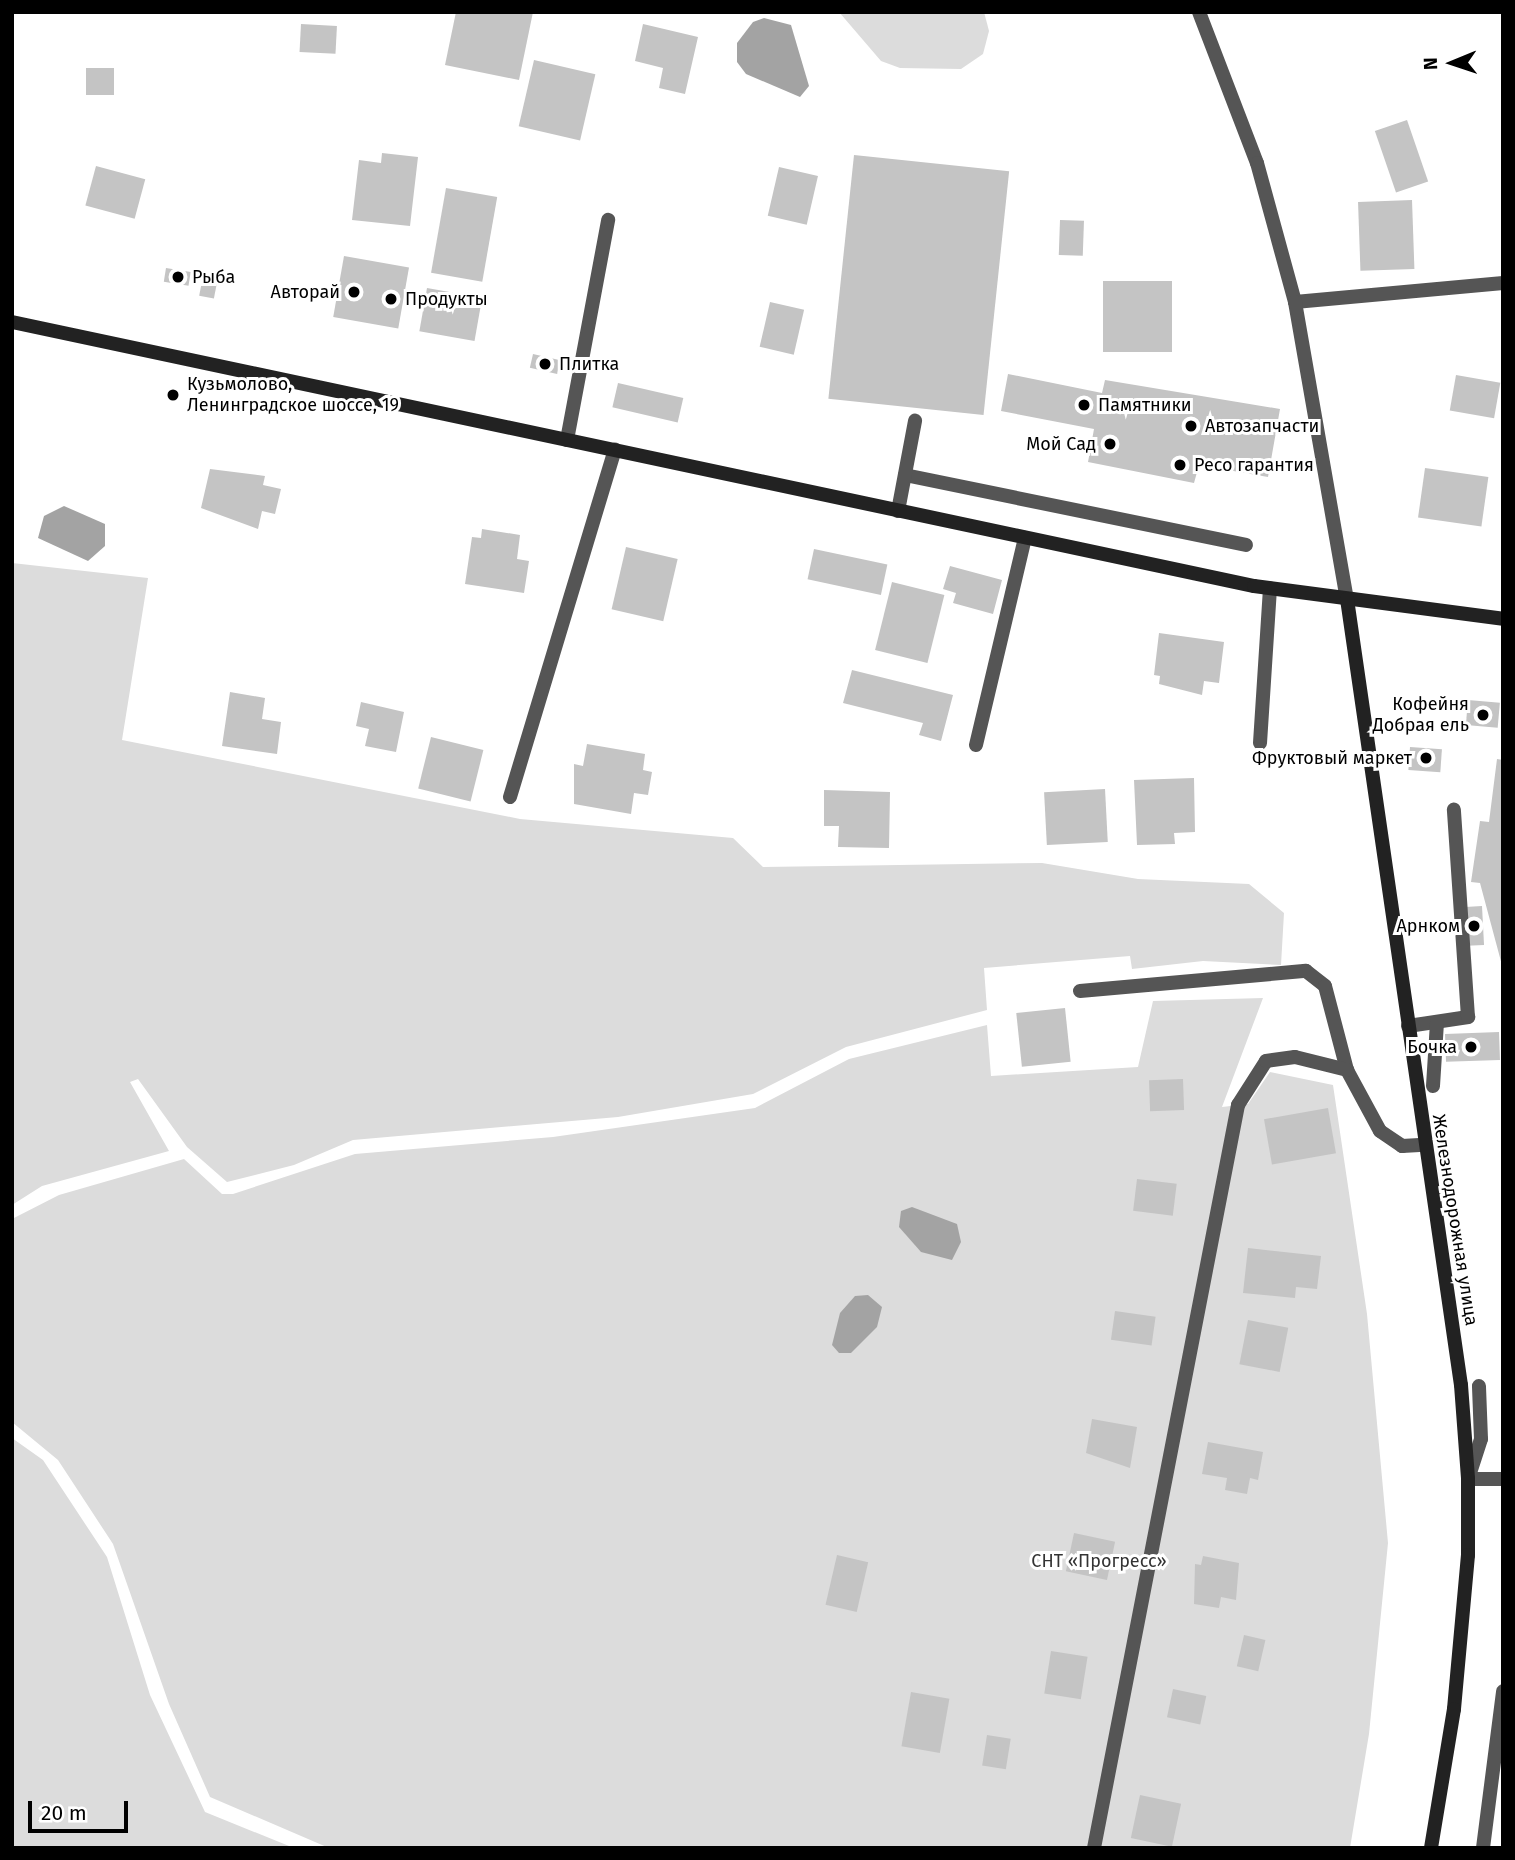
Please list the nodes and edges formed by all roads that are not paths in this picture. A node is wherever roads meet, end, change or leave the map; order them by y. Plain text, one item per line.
1 (1199, 12) edge
2 (608, 220) dead end
3 (1503, 283) edge
4 (1295, 302) junction
5 (12, 322) edge
6 (915, 421) dead end
7 (567, 440) junction
8 (615, 450) junction
9 (905, 475) junction
10 (898, 511) junction
11 (1025, 538) junction
12 (1246, 545) dead end
13 (1270, 588) junction
14 (1347, 599) junction
15 (1503, 619) edge
16 (1260, 743) dead end
17 (976, 745) dead end
18 (510, 797) dead end
19 (1454, 808) dead end
20 (1080, 990) dead end
21 (1437, 1021) junction
22 (1408, 1026) junction
23 (1347, 1070) junction
24 (1433, 1086) dead end
25 (1424, 1146) junction
26 (1479, 1385) dead end
27 (1468, 1479) junction
28 (1503, 1479) edge
29 (1503, 1691) edge
30 (1094, 1848) edge
31 (1431, 1848) edge
32 (1483, 1848) edge

1 - 4 street
2 - 7 street
3 - 4 street
4 - 14 street
5 - 7 main road
6 - 9 street
7 - 8 main road
8 - 10 main road
8 - 18 street
9 - 10 street
9 - 12 street
10 - 11 main road
11 - 13 main road
11 - 17 street
13 - 14 main road
13 - 16 street
14 - 15 main road
14 - 22 main road, Железнодорожная улица
19 - 21 street
20 - 23 street
21 - 22 street
21 - 24 street
22 - 25 main road, Железнодорожная улица
23 - 25 street
23 - 30 street
25 - 27 main road, Железнодорожная улица
26 - 27 street
27 - 28 street
27 - 31 main road, Железнодорожная улица
29 - 32 street

